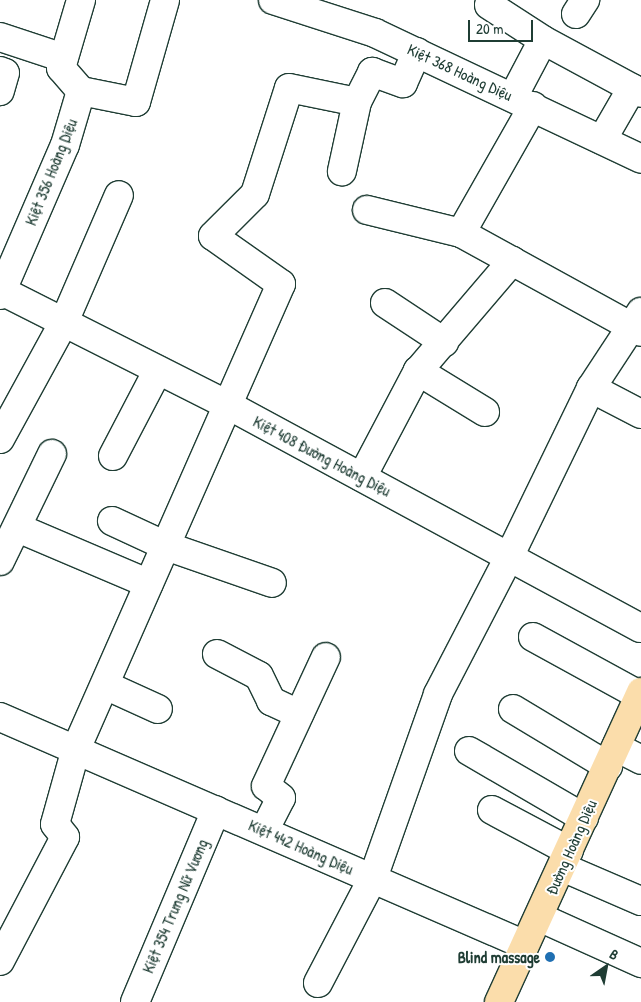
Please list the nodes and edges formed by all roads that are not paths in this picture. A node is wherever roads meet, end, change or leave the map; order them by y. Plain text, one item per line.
1 (81, 0) edge
2 (166, 0) edge
3 (273, 0) edge
4 (488, 5) dead end
5 (0, 37) edge
6 (543, 40) junction
7 (417, 52) junction
8 (64, 58) junction
9 (0, 71) edge
10 (636, 90) edge
11 (0, 91) edge
12 (81, 91) junction
13 (523, 101) junction
14 (357, 102) junction
15 (602, 140) junction
16 (641, 159) edge
17 (342, 171) dead end
18 (119, 195) dead end
19 (367, 210) dead end
20 (461, 233) junction
21 (512, 261) junction
22 (1, 292) edge
23 (385, 303) dead end
24 (64, 322) junction
25 (638, 324) edge
26 (444, 342) junction
27 (158, 370) junction
28 (418, 371) junction
29 (591, 388) junction
30 (228, 405) junction
31 (485, 412) dead end
32 (641, 414) edge
33 (0, 440) edge
34 (52, 454) dead end
35 (113, 456) dead end
36 (362, 477) junction
37 (112, 520) dead end
38 (18, 528) junction
39 (166, 546) junction
40 (509, 557) junction
41 (0, 561) edge
42 (272, 583) dead end
43 (149, 584) junction
44 (641, 628) edge
45 (533, 637) dead end
46 (217, 654) dead end
47 (326, 657) dead end
48 (105, 684) junction
49 (640, 693) edge
50 (158, 709) dead end
51 (513, 709) dead end
52 (299, 714) junction
53 (0, 718) edge
54 (76, 749) junction
55 (469, 751) dead end
56 (612, 756) junction
57 (641, 760) edge
58 (216, 810) junction
59 (492, 810) dead end
60 (584, 818) junction
61 (264, 831) junction
62 (565, 859) junction
63 (373, 878) junction
64 (641, 901) edge
65 (539, 917) junction
66 (525, 945) junction
67 (0, 961) edge
68 (641, 963) edge
69 (318, 983) dead end
70 (135, 1002) edge
71 (499, 1002) edge

1 - 8 street
2 - 12 street
3 - 7 street, Kiệt 368 Hoàng Diệu
4 - 6 street
5 - 8 street
6 - 10 street
6 - 13 street
7 - 13 street, Kiệt 368 Hoàng Diệu
7 - 14 street
8 - 12 street
9 - 11 street
10 - 15 street
12 - 22 street, Kiệt 356 Hoàng Diệu
13 - 15 street, Kiệt 368 Hoàng Diệu
13 - 20 street
14 - 17 street
14 - 30 street
15 - 16 street, Kiệt 368 Hoàng Diệu
18 - 24 street
19 - 20 street
20 - 21 street
21 - 25 street
21 - 26 street
22 - 24 street, Kiệt 408 Đường Hoàng Diệu
23 - 26 street
24 - 27 street, Kiệt 408 Đường Hoàng Diệu
24 - 33 street
25 - 29 street
26 - 28 street
27 - 30 street, Kiệt 408 Đường Hoàng Diệu
27 - 35 street
28 - 31 street
28 - 36 street
29 - 32 street
29 - 40 street
30 - 36 street, Kiệt 408 Đường Hoàng Diệu
30 - 39 street
34 - 38 street
36 - 40 street, Kiệt 408 Đường Hoàng Diệu
37 - 39 street
38 - 41 street
38 - 43 street
39 - 42 street
39 - 43 street
40 - 44 street, Kiệt 408 Đường Hoàng Diệu
40 - 63 street
43 - 48 street
45 - 49 street
46 - 52 street
47 - 52 street
48 - 50 street
48 - 54 street
49 - 56 main road, Đường Hoàng Diệu
51 - 56 street
52 - 61 street
53 - 54 street, Kiệt 442 Hoàng Diệu
54 - 58 street, Kiệt 442 Hoàng Diệu
54 - 67 street
55 - 60 street
56 - 57 street
56 - 60 main road, Đường Hoàng Diệu
58 - 61 street, Kiệt 442 Hoàng Diệu
58 - 70 street, Kiệt 354 Trưng Nữ Vương
59 - 62 street
60 - 62 main road, Đường Hoàng Diệu
61 - 63 street, Kiệt 442 Hoàng Diệu
62 - 64 street
62 - 65 main road, Đường Hoàng Diệu
63 - 66 street, Kiệt 442 Hoàng Diệu
63 - 69 street
65 - 66 main road, Đường Hoàng Diệu
65 - 68 street
66 - 71 main road, Đường Hoàng Diệu

